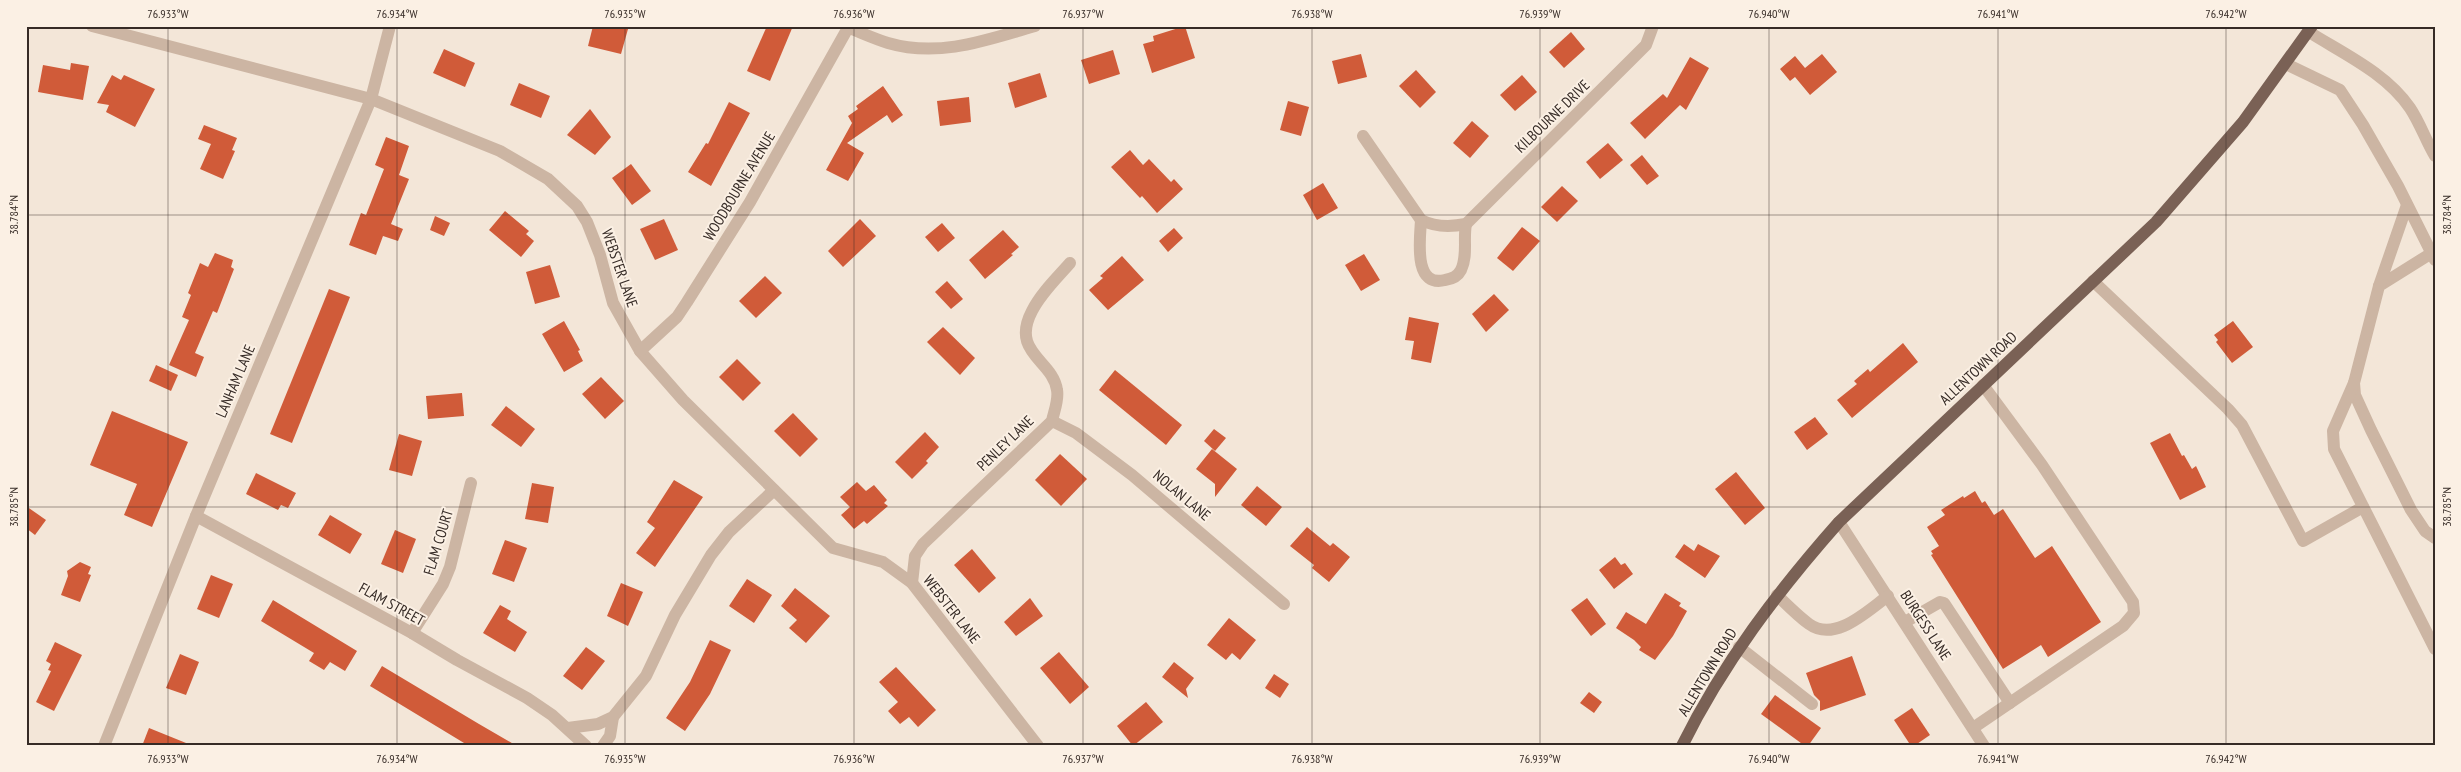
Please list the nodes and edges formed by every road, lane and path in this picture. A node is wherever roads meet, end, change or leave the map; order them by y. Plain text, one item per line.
1 (92, 26) edge
2 (390, 26) edge
3 (1035, 26) edge
4 (1653, 26) edge
5 (849, 27) edge
6 (2310, 29) edge
7 (2286, 64) junction
8 (370, 99) junction
9 (1363, 136) dead end
10 (2435, 156) edge
11 (2407, 205) junction
12 (1421, 220) junction
13 (1466, 224) junction
14 (2434, 255) edge
15 (1070, 263) dead end
16 (2093, 281) junction
17 (2379, 286) junction
18 (640, 351) junction
19 (2354, 383) junction
20 (1983, 385) junction
21 (1052, 421) junction
22 (471, 483) dead end
23 (774, 490) junction
24 (2363, 507) junction
25 (196, 516) junction
26 (1839, 522) junction
27 (2435, 538) edge
28 (912, 583) junction
29 (1777, 596) junction
30 (1888, 596) junction
31 (1284, 604) dead end
32 (1905, 622) junction
33 (412, 633) junction
34 (1739, 647) junction
35 (2435, 649) edge
36 (2010, 703) junction
37 (1812, 704) dead end
38 (613, 717) junction
39 (568, 728) junction
40 (1973, 728) junction
41 (104, 746) edge
42 (586, 746) edge
43 (603, 746) edge
44 (1038, 746) edge
45 (1682, 746) edge
46 (1984, 746) edge

1 - 8 street, WEBSTER LANE
2 - 8 street, LANHAM LANE
3 - 5 street
4 - 13 street, KILBOURNE DRIVE
5 - 18 street, WOODBOURNE AVENUE
6 - 7 main road, ALLENTOWN ROAD
6 - 10 street
7 - 11 street
7 - 16 main road, ALLENTOWN ROAD
8 - 18 street, WEBSTER LANE
8 - 25 street, LANHAM LANE
9 - 12 street
11 - 14 street
11 - 17 street
12 - 13 street
12 - 13 street
14 - 17 street
15 - 21 street, PENLEY LANE
16 - 20 main road, ALLENTOWN ROAD
16 - 24 street
17 - 19 street
18 - 23 street, WEBSTER LANE
19 - 24 street
19 - 27 street
20 - 26 main road, ALLENTOWN ROAD
20 - 36 street
21 - 28 street, PENLEY LANE
21 - 31 street, NOLAN LANE
22 - 33 street, FLAM COURT
23 - 28 street, WEBSTER LANE
23 - 38 street
24 - 35 street
25 - 33 street, FLAM STREET
25 - 41 street, LANHAM LANE
26 - 29 main road, ALLENTOWN ROAD
26 - 30 street, BURGESS LANE
28 - 44 street, WEBSTER LANE
29 - 30 street
29 - 34 main road, ALLENTOWN ROAD
30 - 32 street, BURGESS LANE
32 - 36 street
32 - 40 street, BURGESS LANE
33 - 39 street, FLAM STREET
34 - 37 street
34 - 45 main road, ALLENTOWN ROAD
36 - 40 street
38 - 39 street
38 - 43 street
39 - 42 street, FLAM STREET
40 - 46 street, BURGESS LANE

